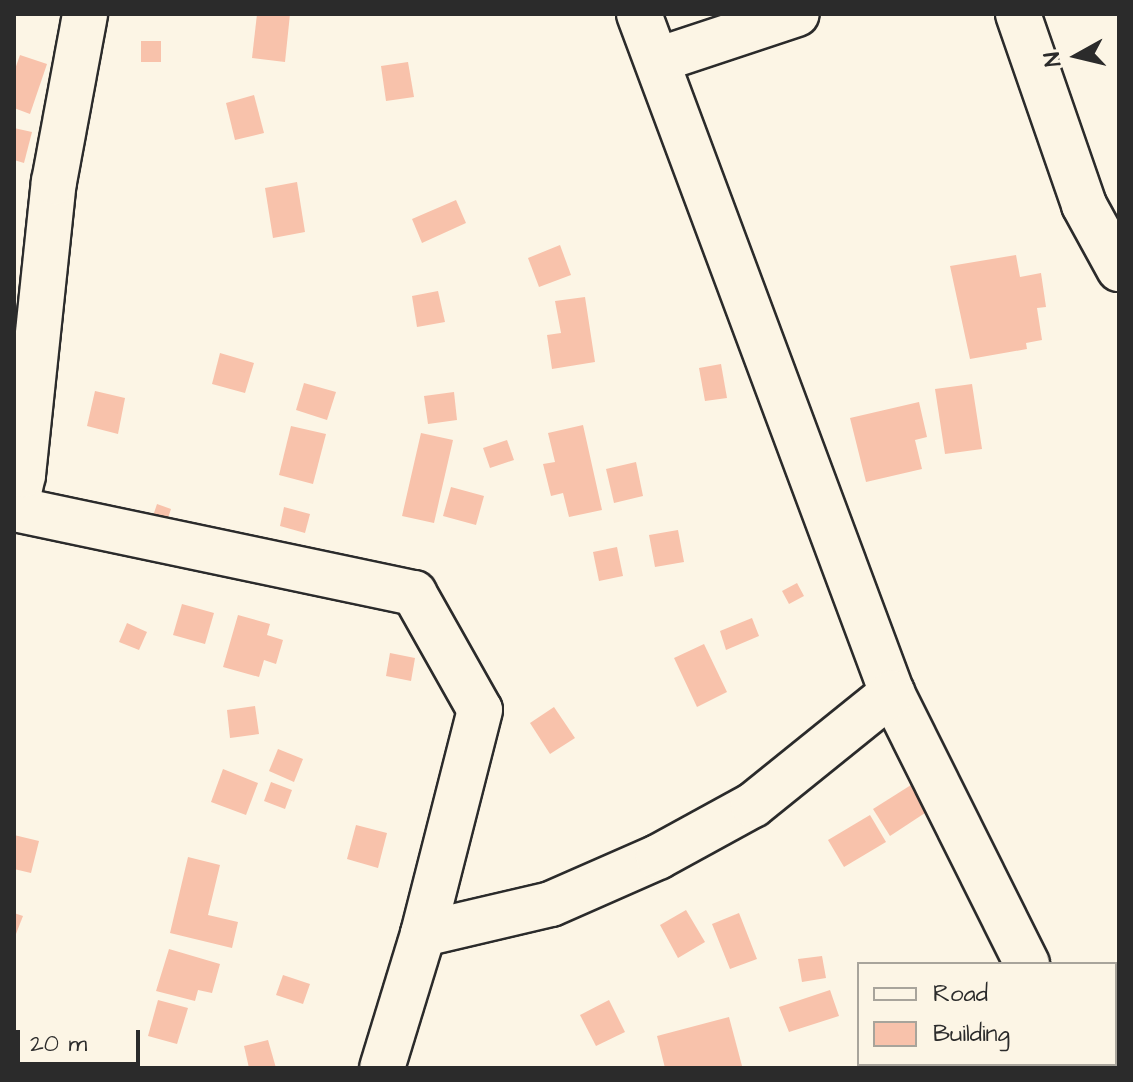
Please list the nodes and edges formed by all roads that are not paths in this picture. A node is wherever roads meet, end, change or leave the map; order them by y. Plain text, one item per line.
1 (85, 14) edge
2 (639, 14) edge
3 (797, 14) edge
4 (1018, 14) edge
5 (658, 60) junction
6 (1119, 269) edge
7 (16, 492) edge
8 (892, 693) junction
9 (423, 934) junction
10 (1026, 962) edge
11 (382, 1068) edge

1 - 7 street
2 - 5 street
3 - 5 street
4 - 6 street
5 - 8 street
7 - 9 street
8 - 9 street
8 - 10 street
9 - 11 street

